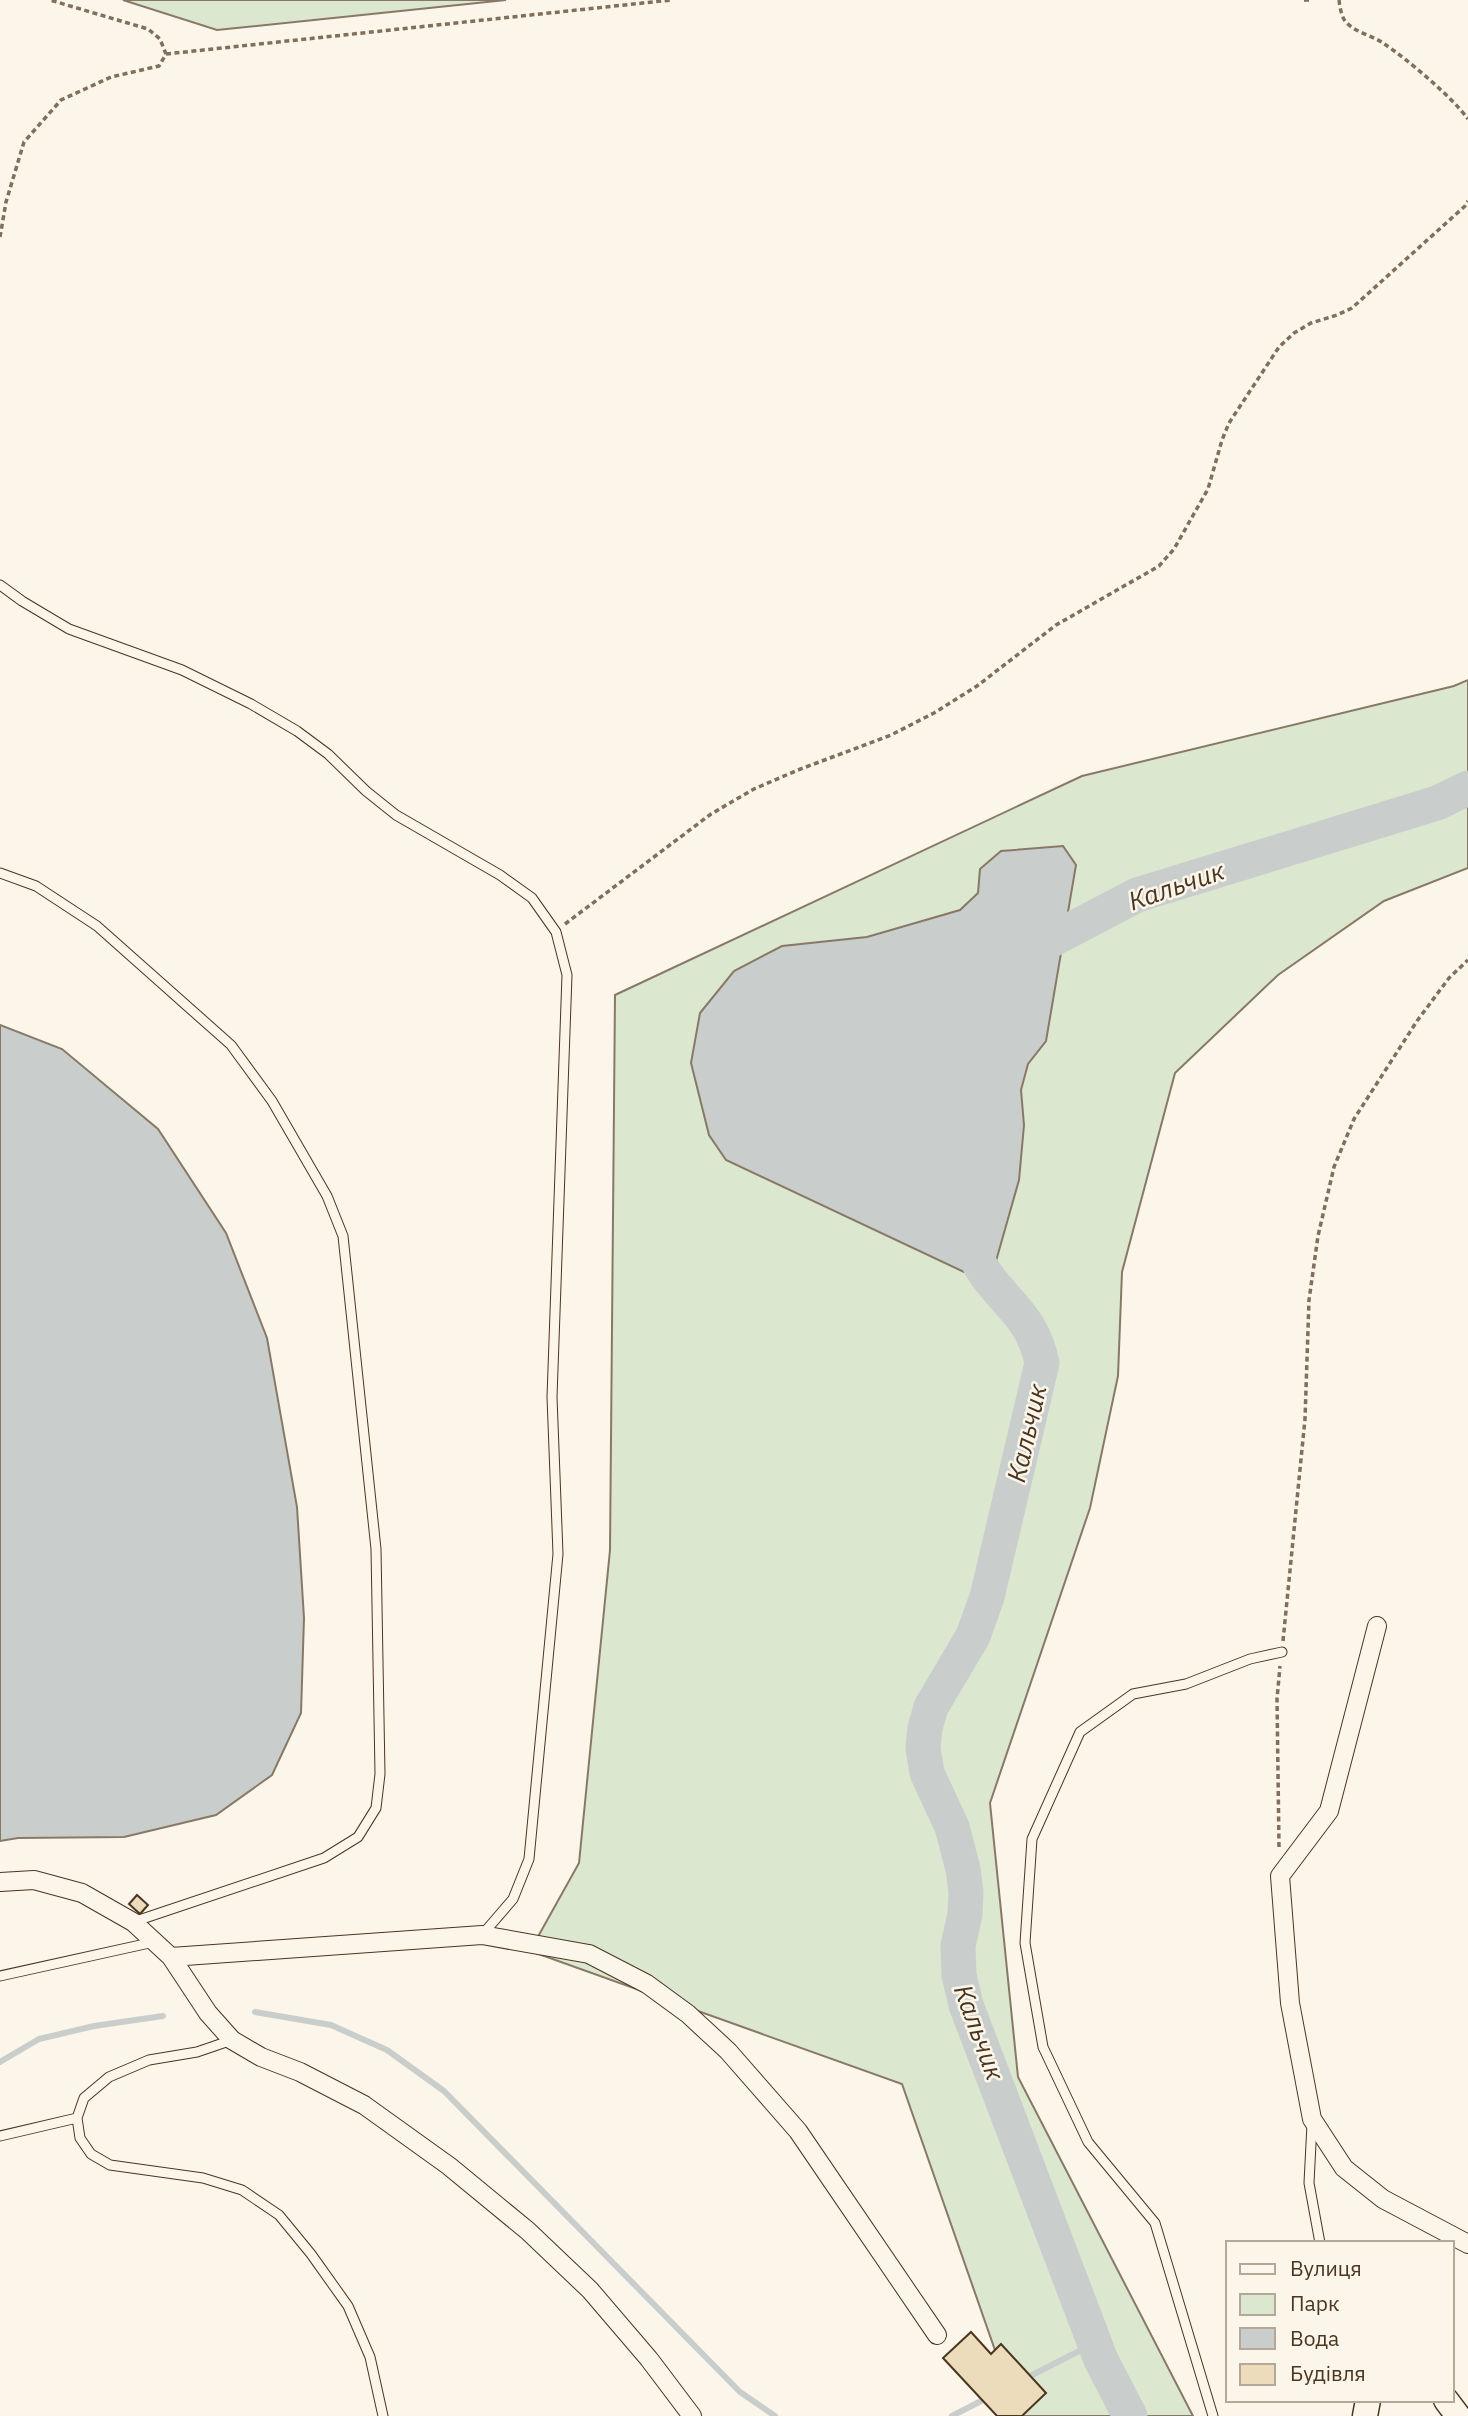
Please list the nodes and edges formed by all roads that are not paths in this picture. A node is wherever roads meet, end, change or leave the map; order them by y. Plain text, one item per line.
1 (0, 584) edge
2 (0, 873) edge
3 (1377, 1626) dead end
4 (1282, 1652) road end
5 (0, 1881) edge
6 (133, 1922) junction
7 (482, 1935) junction
8 (154, 1942) junction
9 (171, 1957) junction
10 (0, 1976) edge
11 (232, 2040) junction
12 (77, 2118) junction
13 (1312, 2119) junction
14 (0, 2136) edge
15 (1320, 2241) edge
16 (1468, 2244) edge
17 (937, 2335) dead end
18 (383, 2416) edge
19 (692, 2416) edge
20 (1213, 2416) edge

1 - 7 lane
2 - 6 lane
3 - 13 street
4 - 20 lane
5 - 6 street
6 - 8 street
7 - 9 street
7 - 17 street
8 - 9 street
8 - 10 lane
9 - 11 street
11 - 12 lane
11 - 19 street
12 - 14 lane
12 - 18 lane
13 - 15 lane
13 - 16 street

